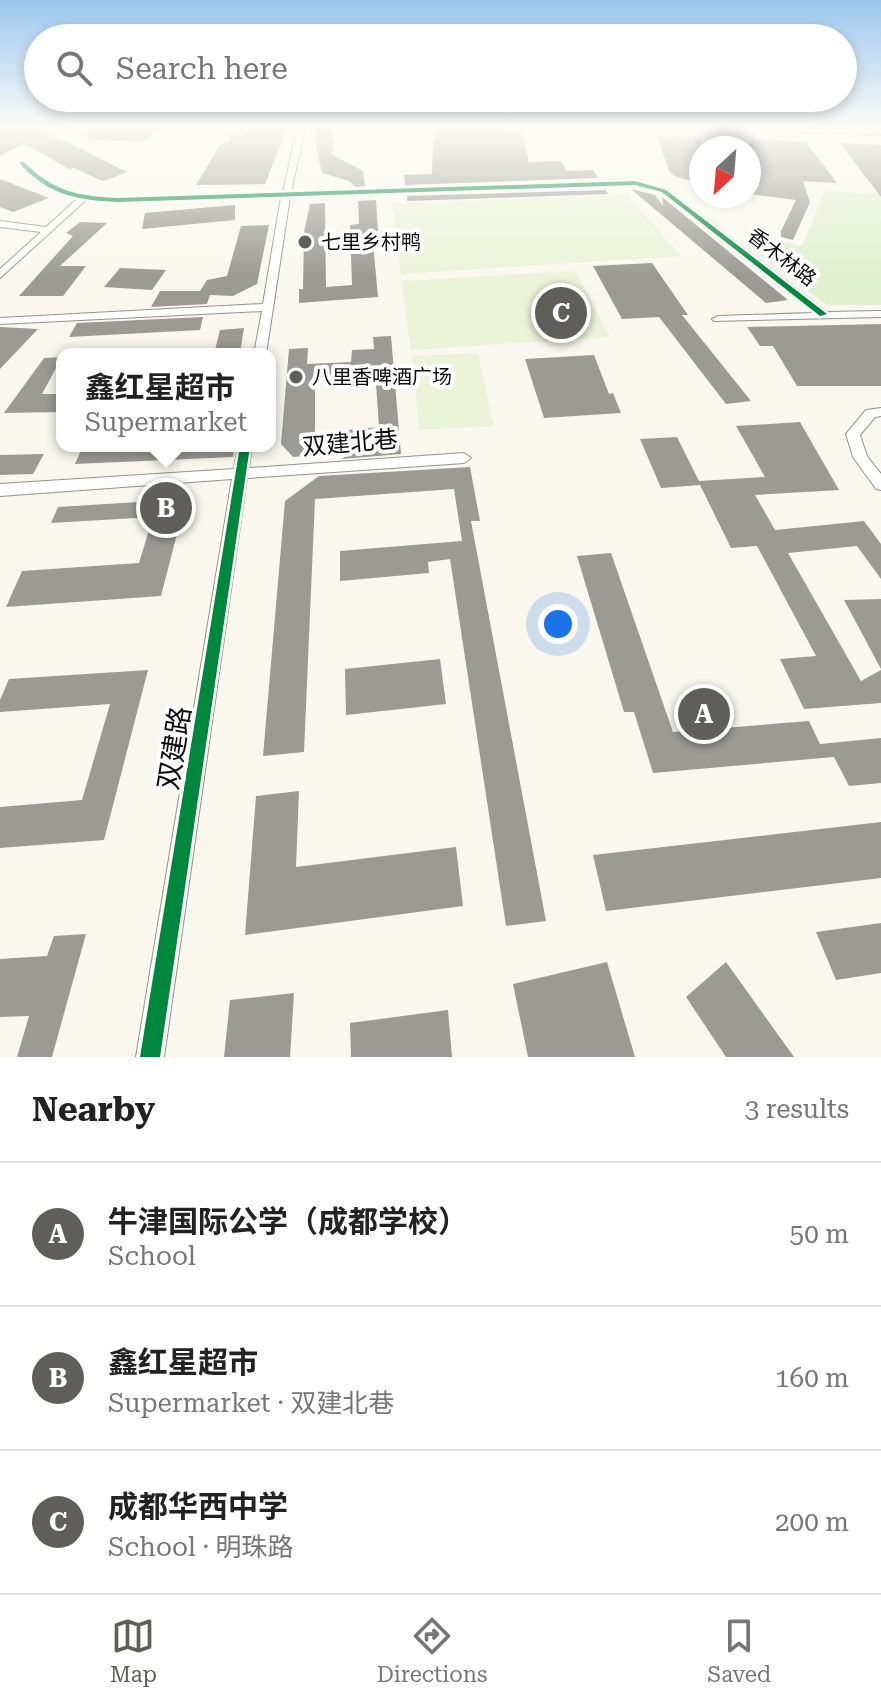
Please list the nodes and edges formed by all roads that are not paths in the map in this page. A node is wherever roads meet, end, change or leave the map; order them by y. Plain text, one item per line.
1 (34, 177) edge
2 (290, 177) edge
3 (286, 196) junction
4 (83, 198) junction
5 (0, 224) edge
6 (49, 230) junction
7 (0, 275) edge
8 (268, 307) junction
9 (823, 314) junction
10 (881, 314) edge
11 (718, 319) dead end
12 (0, 321) edge
13 (261, 348) edge
14 (881, 412) edge
15 (244, 452) edge
16 (464, 458) dead end
17 (240, 476) junction
18 (881, 485) edge
19 (0, 490) edge
20 (150, 1057) edge

1 - 4 street
2 - 3 street
3 - 4 street
3 - 8 street
3 - 9 street, 香木林路
4 - 6 street
5 - 6 street
6 - 7 street
8 - 12 street
8 - 13 street
9 - 10 street, 香木林路
9 - 11 street, 香木林路
14 - 18 street
15 - 17 street, 双建路
16 - 17 street, 双建北巷
17 - 19 street, 双建北巷
17 - 20 street, 双建路

